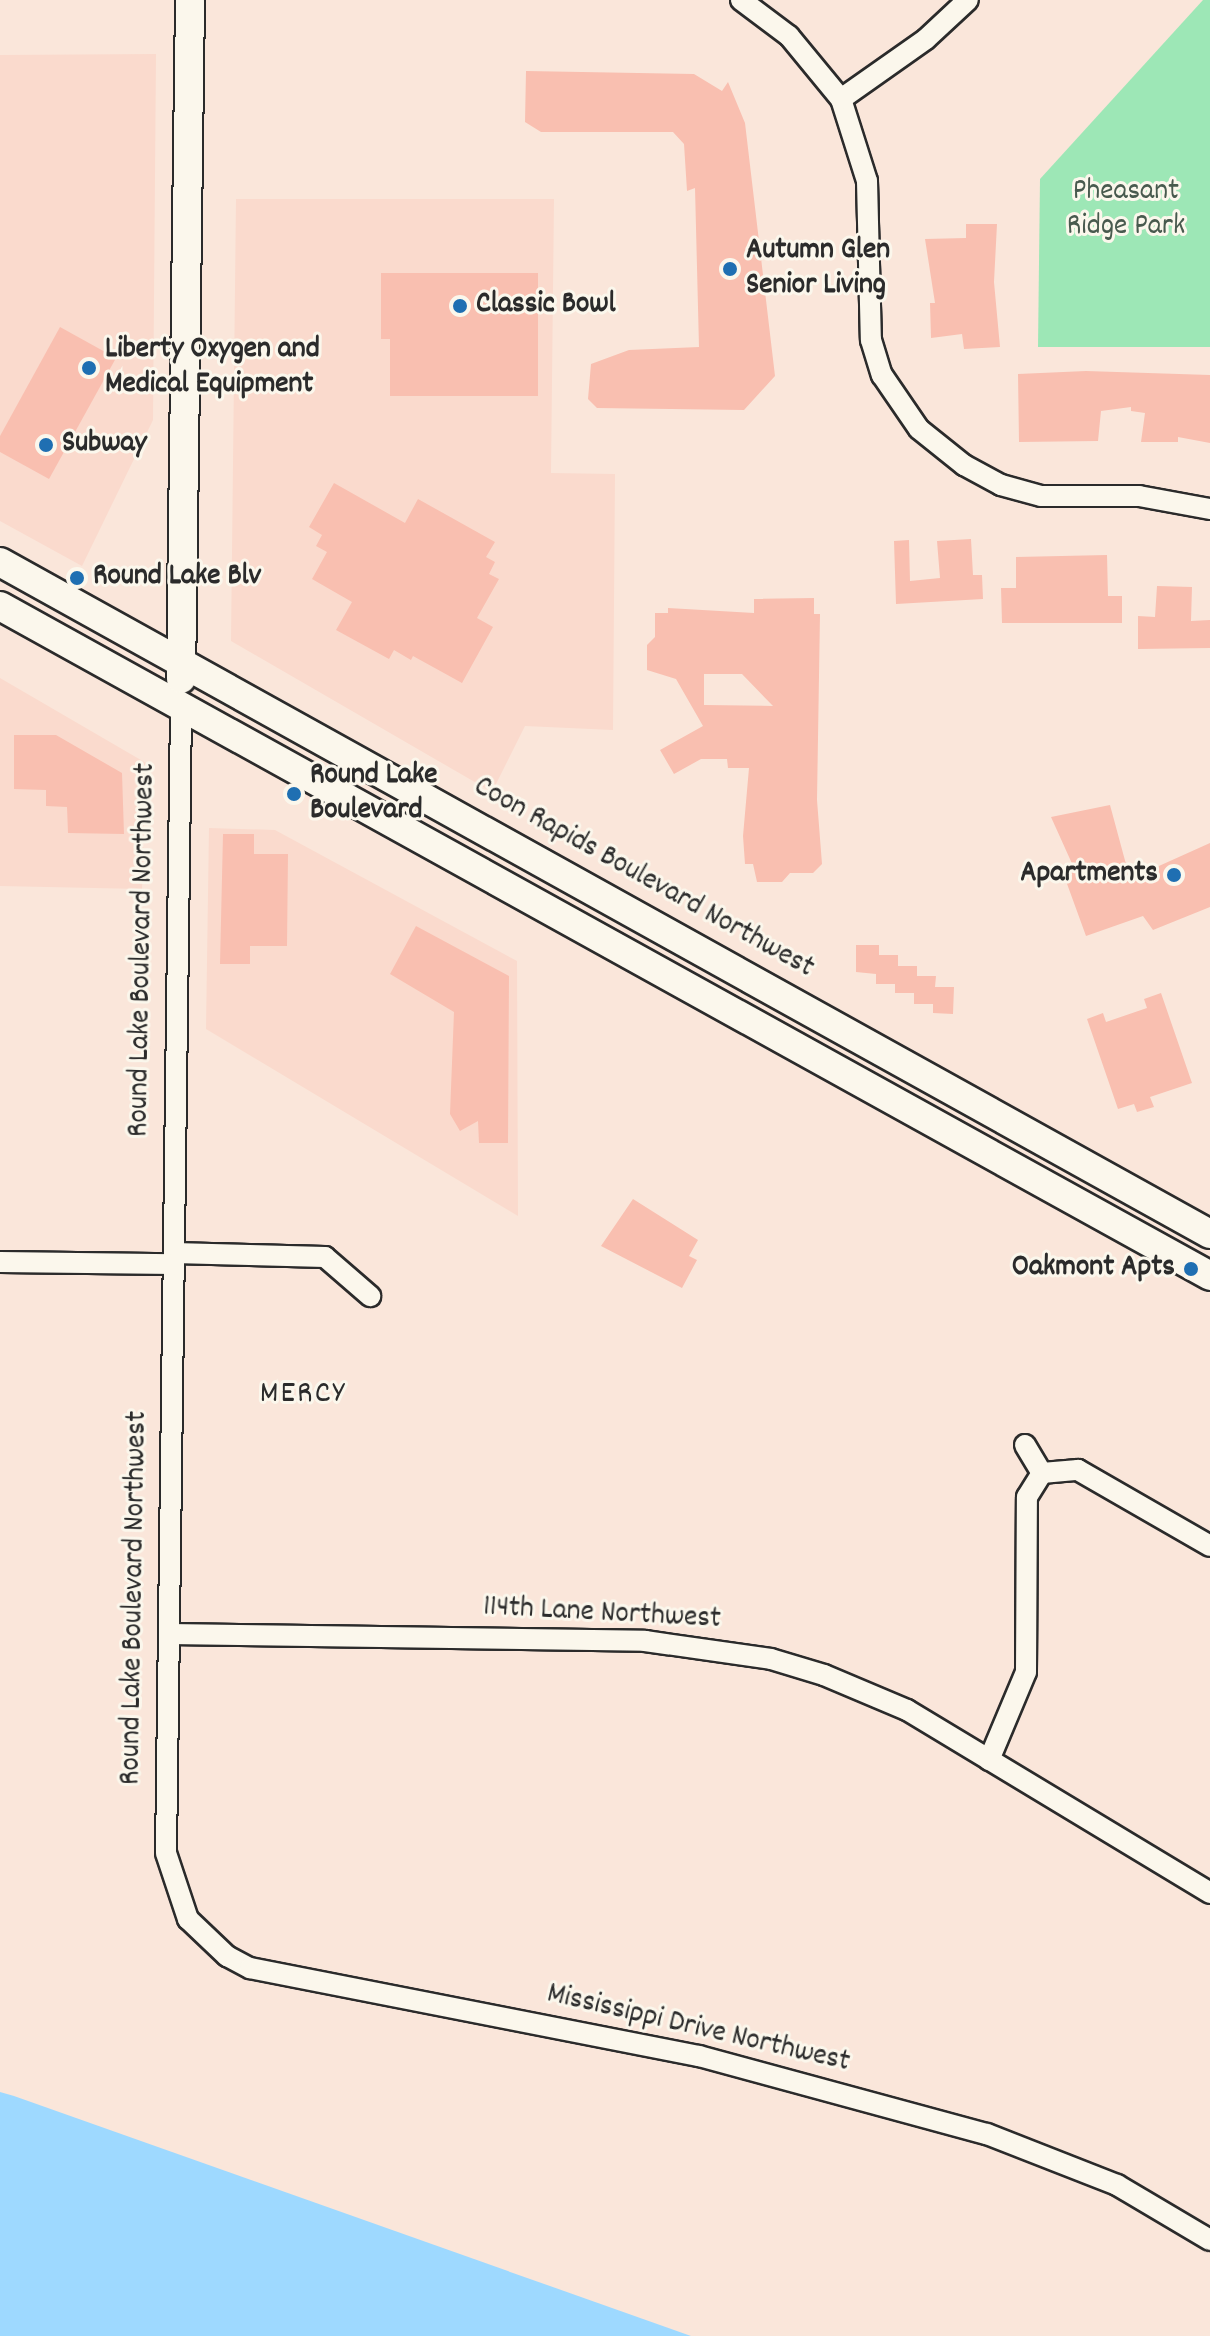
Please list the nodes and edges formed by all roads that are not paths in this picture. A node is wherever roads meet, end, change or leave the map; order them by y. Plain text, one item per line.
1 (190, 0) edge
2 (741, 0) edge
3 (968, 0) edge
4 (841, 99) junction
5 (1210, 509) edge
6 (0, 562) edge
7 (0, 606) edge
8 (182, 662) junction
9 (181, 708) junction
10 (1210, 1234) edge
11 (174, 1258) junction
12 (0, 1262) edge
13 (1210, 1276) edge
14 (370, 1296) dead end
15 (1025, 1445) dead end
16 (1042, 1473) junction
17 (1210, 1546) edge
18 (169, 1634) junction
19 (989, 1760) junction
20 (1210, 1893) edge
21 (177, 1899) joint
22 (1210, 2240) edge

1 - 8 main road, Round Lake Boulevard Northwest
2 - 4 street
3 - 4 street
4 - 5 street
6 - 8 main road, Coon Rapids Boulevard Northwest
7 - 9 main road
8 - 9 main road, Round Lake Boulevard Northwest
8 - 10 main road, Coon Rapids Boulevard Northwest
9 - 11 street, Round Lake Boulevard Northwest
9 - 13 main road
11 - 12 street
11 - 14 street
11 - 18 street, Round Lake Boulevard Northwest
15 - 16 street
16 - 17 street
16 - 19 street
18 - 19 street, 114th Lane Northwest
18 - 21 street, Round Lake Boulevard Northwest
19 - 20 street, 114th Lane Northwest
21 - 22 street, Mississippi Drive Northwest

